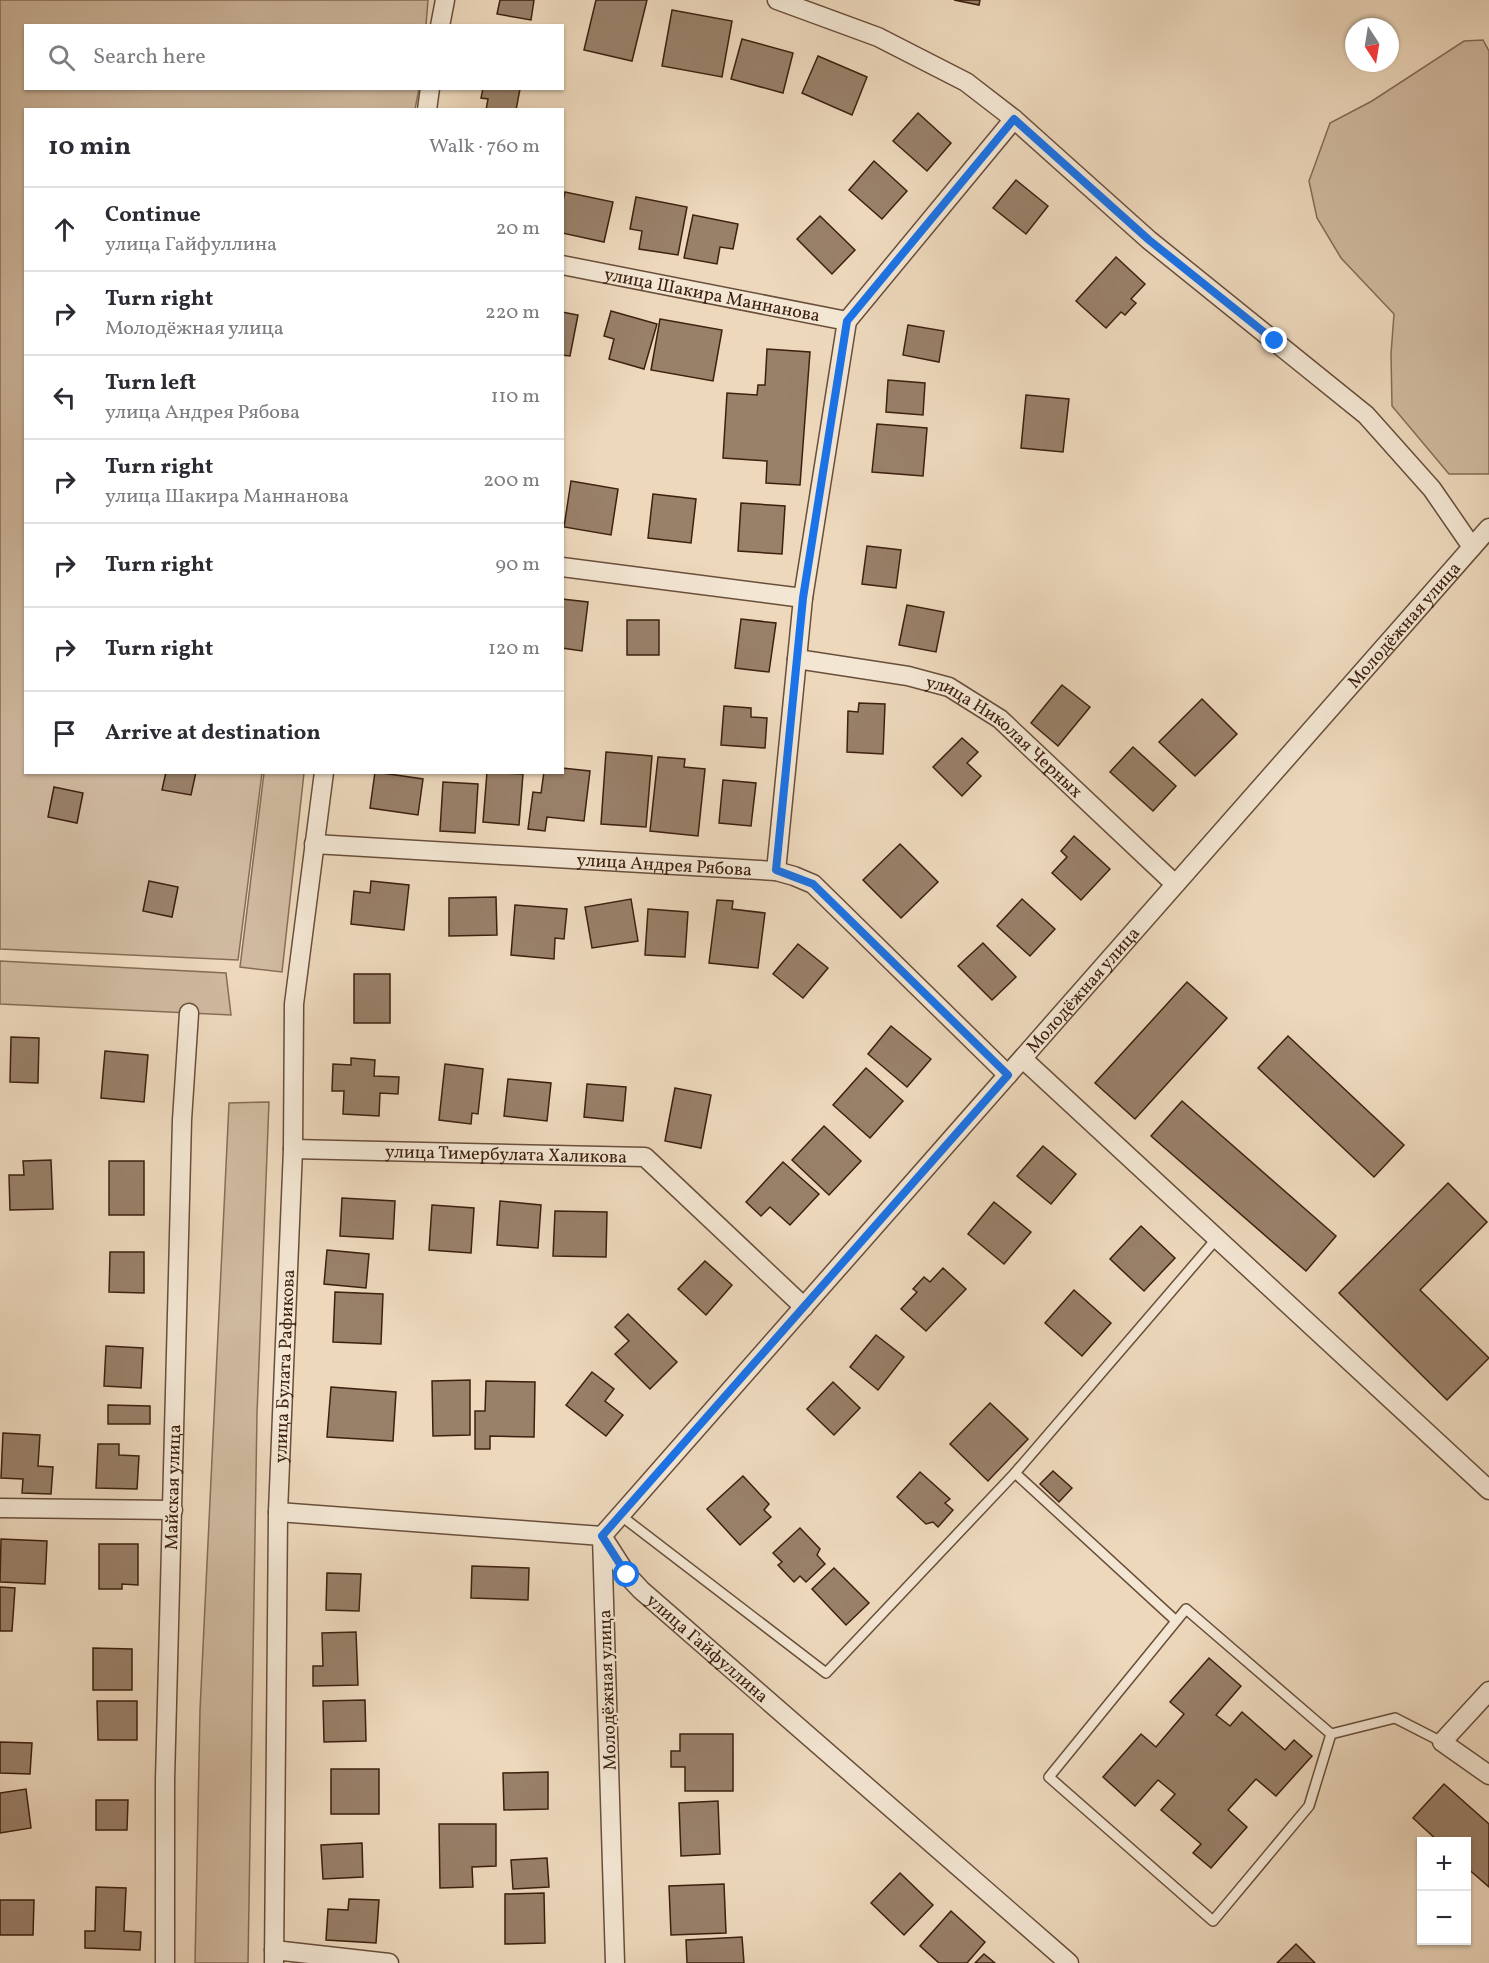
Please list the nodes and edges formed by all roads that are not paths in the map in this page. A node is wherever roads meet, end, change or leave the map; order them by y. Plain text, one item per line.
1 (445, 0) edge
2 (777, 0) edge
3 (440, 24) edge
4 (430, 90) edge
5 (427, 108) edge
6 (1014, 119) junction
7 (564, 266) edge
8 (847, 321) junction
9 (1489, 528) edge
10 (1472, 547) junction
11 (564, 567) edge
12 (803, 598) junction
13 (797, 659) junction
14 (324, 774) edge
15 (314, 844) junction
16 (776, 870) junction
17 (1175, 884) junction
18 (189, 1013) dead end
19 (1023, 1059) junction
20 (1008, 1075) junction
21 (293, 1149) junction
22 (1218, 1238) junction
23 (804, 1307) junction
24 (1015, 1473) junction
25 (1489, 1490) edge
26 (0, 1508) edge
27 (173, 1510) junction
28 (278, 1512) junction
29 (620, 1515) junction
30 (602, 1536) junction
31 (1175, 1620) junction
32 (1489, 1691) edge
33 (1331, 1734) junction
34 (1442, 1742) junction
35 (1489, 1775) edge
36 (274, 1956) edge
37 (165, 1963) edge
38 (389, 1963) edge
39 (615, 1963) edge
40 (1069, 1963) edge

1 - 3 street
2 - 6 street
4 - 5 street
6 - 8 street
6 - 10 street
7 - 8 street, улица Шакира Маннанова
8 - 12 street
9 - 10 street, Молодёжная улица
10 - 17 street, Молодёжная улица
11 - 12 street
12 - 13 street
13 - 16 street
13 - 17 street, улица Николая Черных
14 - 15 street, улица Булата Рафикова
15 - 16 street, улица Андрея Рябова
15 - 21 street, улица Булата Рафикова
16 - 20 street, улица Андрея Рябова
17 - 19 street, Молодёжная улица
18 - 27 street, Майская улица
19 - 20 street, Молодёжная улица
19 - 22 street
20 - 23 street, Молодёжная улица
21 - 23 street, улица Тимербулата Халикова
21 - 28 street, улица Булата Рафикова
22 - 24 lane
22 - 25 street
23 - 29 street, Молодёжная улица
24 - 29 lane
24 - 31 lane
26 - 27 street
27 - 37 street, Майская улица
28 - 30 street
28 - 36 street, улица Булата Рафикова
29 - 30 street, Молодёжная улица
30 - 39 street, Молодёжная улица
30 - 40 street, улица Гайфуллина
31 - 33 lane
31 - 33 lane
32 - 34 street
33 - 34 lane
34 - 35 street
36 - 38 street

